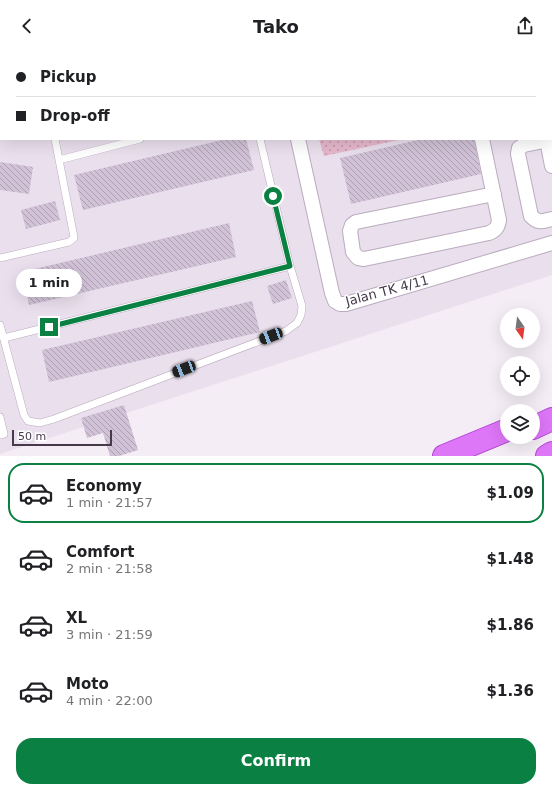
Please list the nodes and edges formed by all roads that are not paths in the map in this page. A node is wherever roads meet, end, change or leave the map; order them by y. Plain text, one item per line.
1 (54, 140) edge
2 (136, 140) edge
3 (260, 140) edge
4 (298, 140) edge
5 (482, 140) edge
6 (549, 140) edge
7 (59, 160) junction
8 (552, 166) edge
9 (494, 194) junction
10 (552, 219) edge
11 (552, 243) edge
12 (0, 258) edge
13 (290, 266) junction
14 (0, 325) edge
15 (4, 338) junction
16 (552, 411) edge
17 (540, 416) edge
18 (0, 417) edge
19 (552, 419) edge
20 (540, 425) edge
21 (500, 433) edge
22 (0, 435) edge
23 (500, 444) edge
24 (552, 453) edge
25 (444, 456) edge
26 (475, 456) edge
27 (546, 456) edge

1 - 7 lane
2 - 7 lane
3 - 13 lane
4 - 11 street, Jalan TK 4/11
5 - 9 street
6 - 8 street
6 - 10 street
7 - 12 lane
9 - 9 street
13 - 15 lane
13 - 15 lane
14 - 15 lane
16 - 17 highway
18 - 22 lane
19 - 20 highway
21 - 25 highway
23 - 26 highway
24 - 27 highway

